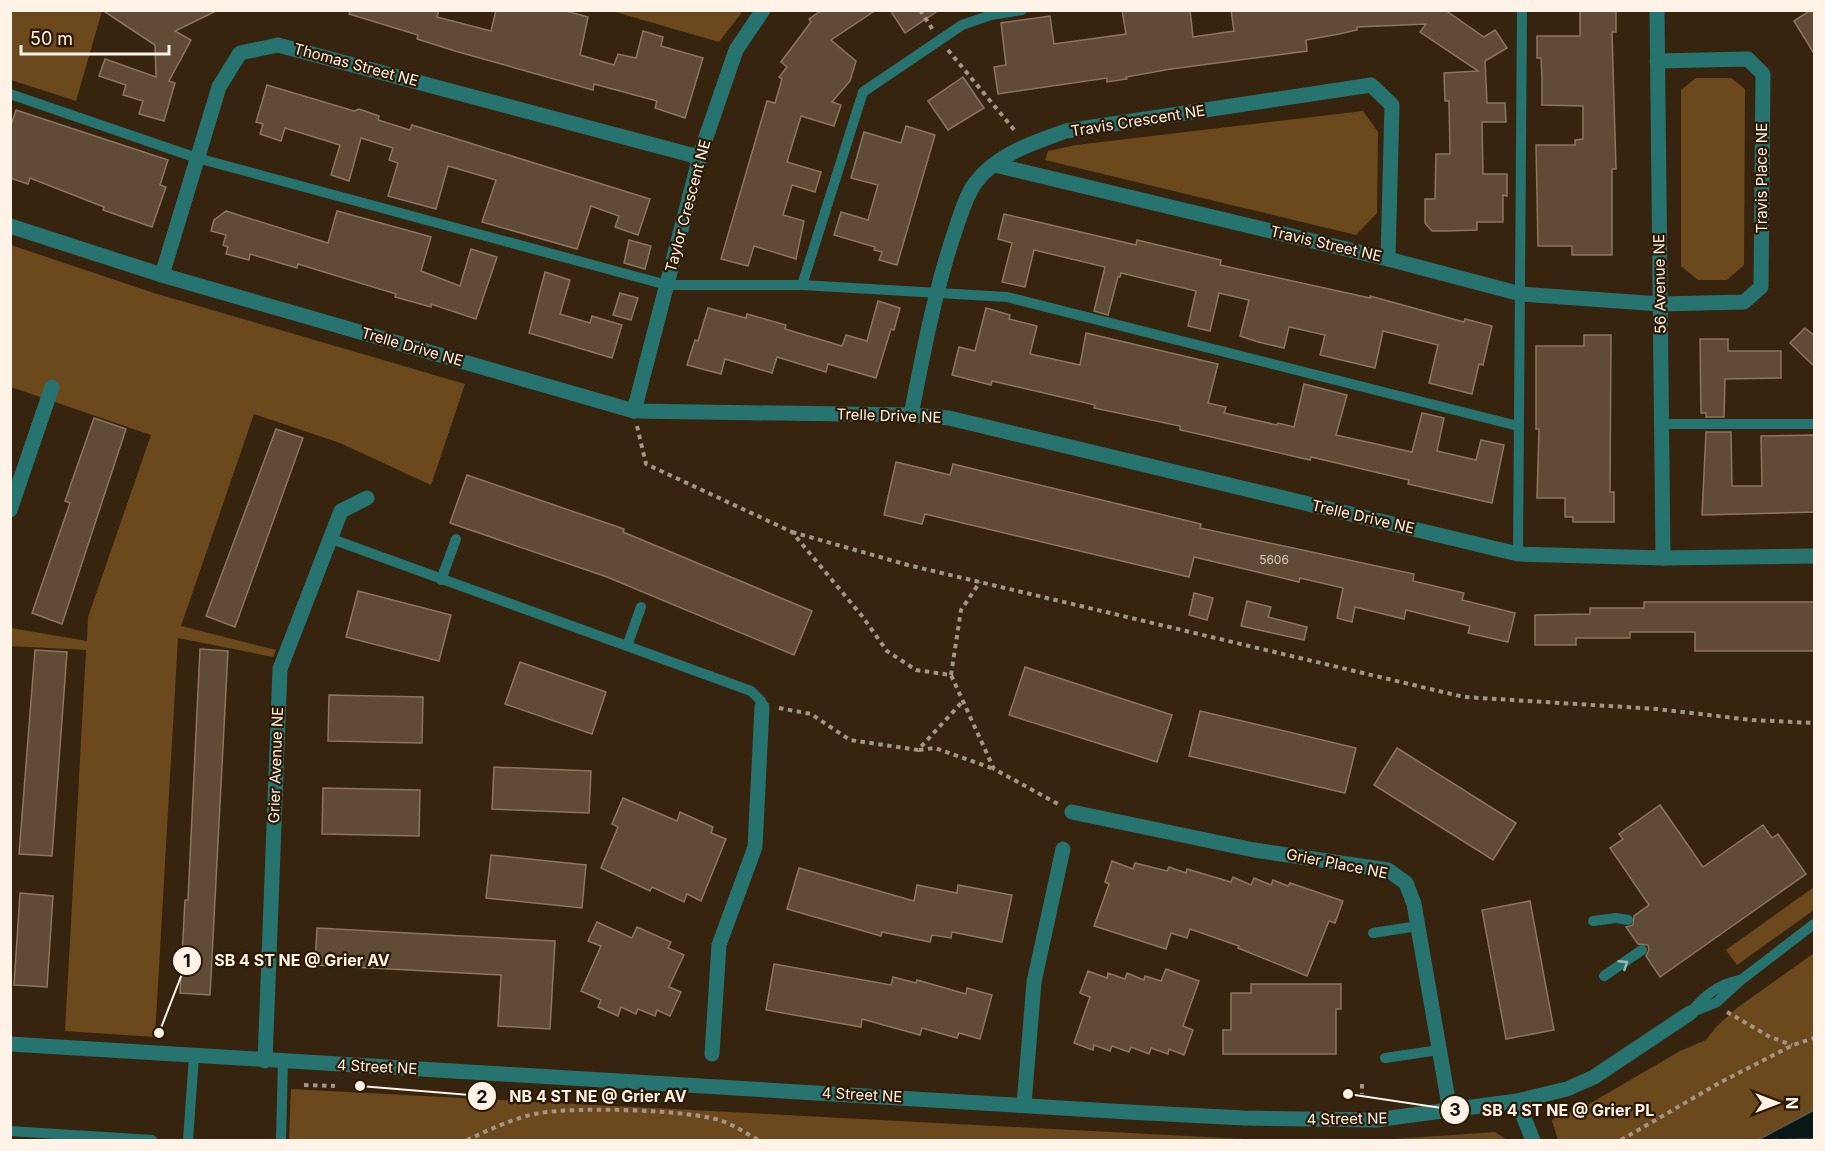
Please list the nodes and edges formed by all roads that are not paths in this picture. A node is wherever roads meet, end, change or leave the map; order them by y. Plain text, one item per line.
1 (763, 10) edge
2 (1022, 10) edge
3 (1522, 10) edge
4 (1657, 10) edge
5 (1657, 61) junction
6 (10, 94) edge
7 (699, 157) junction
8 (197, 158) junction
9 (995, 165) junction
10 (10, 226) edge
11 (1388, 259) junction
12 (162, 275) junction
13 (667, 285) junction
14 (802, 285) junction
15 (935, 292) junction
16 (1521, 294) junction
17 (1660, 304) junction
18 (52, 387) dead end
19 (634, 411) junction
20 (911, 415) junction
21 (1663, 424) junction
22 (1815, 424) edge
23 (1518, 426) junction
24 (367, 498) dead end
25 (10, 510) edge
26 (328, 538) junction
27 (456, 539) dead end
28 (1518, 554) junction
29 (1815, 556) edge
30 (1663, 558) junction
31 (441, 580) junction
32 (641, 607) dead end
33 (627, 646) junction
34 (761, 704) joint
35 (1072, 812) road end
36 (1063, 849) dead end
37 (1628, 920) dead end
38 (1593, 921) dead end
39 (1815, 924) edge
40 (1418, 926) junction
41 (1373, 933) dead end
42 (1641, 950) dead end
43 (1604, 976) dead end
44 (1690, 1013) joint
45 (10, 1044) edge
46 (1439, 1050) junction
47 (712, 1054) dead end
48 (194, 1056) junction
49 (1385, 1058) dead end
50 (265, 1060) junction
51 (284, 1061) junction
52 (1517, 1101) junction
53 (1024, 1104) junction
54 (1450, 1111) junction
55 (10, 1131) edge
56 (152, 1140) edge
57 (189, 1140) edge
58 (281, 1140) edge
59 (1533, 1140) edge

1 - 7 street, Taylor Crescent NE
2 - 14 lane
3 - 16 lane
4 - 5 street, 56 Avenue NE
5 - 17 street, 56 Avenue NE
5 - 17 street, Travis Place NE
6 - 8 lane
7 - 8 street, Thomas Street NE
7 - 13 street, Taylor Crescent NE
8 - 12 street, Thomas Street NE
8 - 13 lane
9 - 11 street, Travis Street NE
9 - 11 street, Travis Crescent NE
9 - 15 street, Travis Crescent NE
10 - 12 street, Trelle Drive NE
11 - 16 street, Travis Street NE
12 - 19 street, Trelle Drive NE
13 - 14 lane
13 - 19 street, Taylor Crescent NE
14 - 15 lane
15 - 20 street, Travis Crescent NE
15 - 23 lane
16 - 17 street, Travis Street NE
16 - 23 lane
17 - 21 street, 56 Avenue NE
18 - 25 street
19 - 20 street, Trelle Drive NE
20 - 28 street, Trelle Drive NE
21 - 22 lane
21 - 30 street, 56 Avenue NE
23 - 28 lane
24 - 26 street, Grier Avenue NE
26 - 31 lane
26 - 50 street, Grier Avenue NE
27 - 31 lane
28 - 30 street, Trelle Drive NE
29 - 30 street, Trelle Drive NE
31 - 33 lane
32 - 33 lane
33 - 34 lane
34 - 47 street
35 - 40 street, Grier Place NE
36 - 53 street
37 - 38 lane
39 - 44 lane, 4 Street NE
40 - 41 lane
40 - 46 street, Grier Place NE
43 -> 42 lane
44 - 52 street, 4 Street NE
45 - 48 street, 4 Street NE
46 - 49 lane
46 - 54 street, Grier Place NE
48 - 50 street, 4 Street NE
48 - 57 lane
50 - 51 street, 4 Street NE
51 - 53 street, 4 Street NE
51 - 58 lane
52 - 54 street, 4 Street NE
52 - 59 street
53 - 54 street, 4 Street NE
55 - 56 lane

